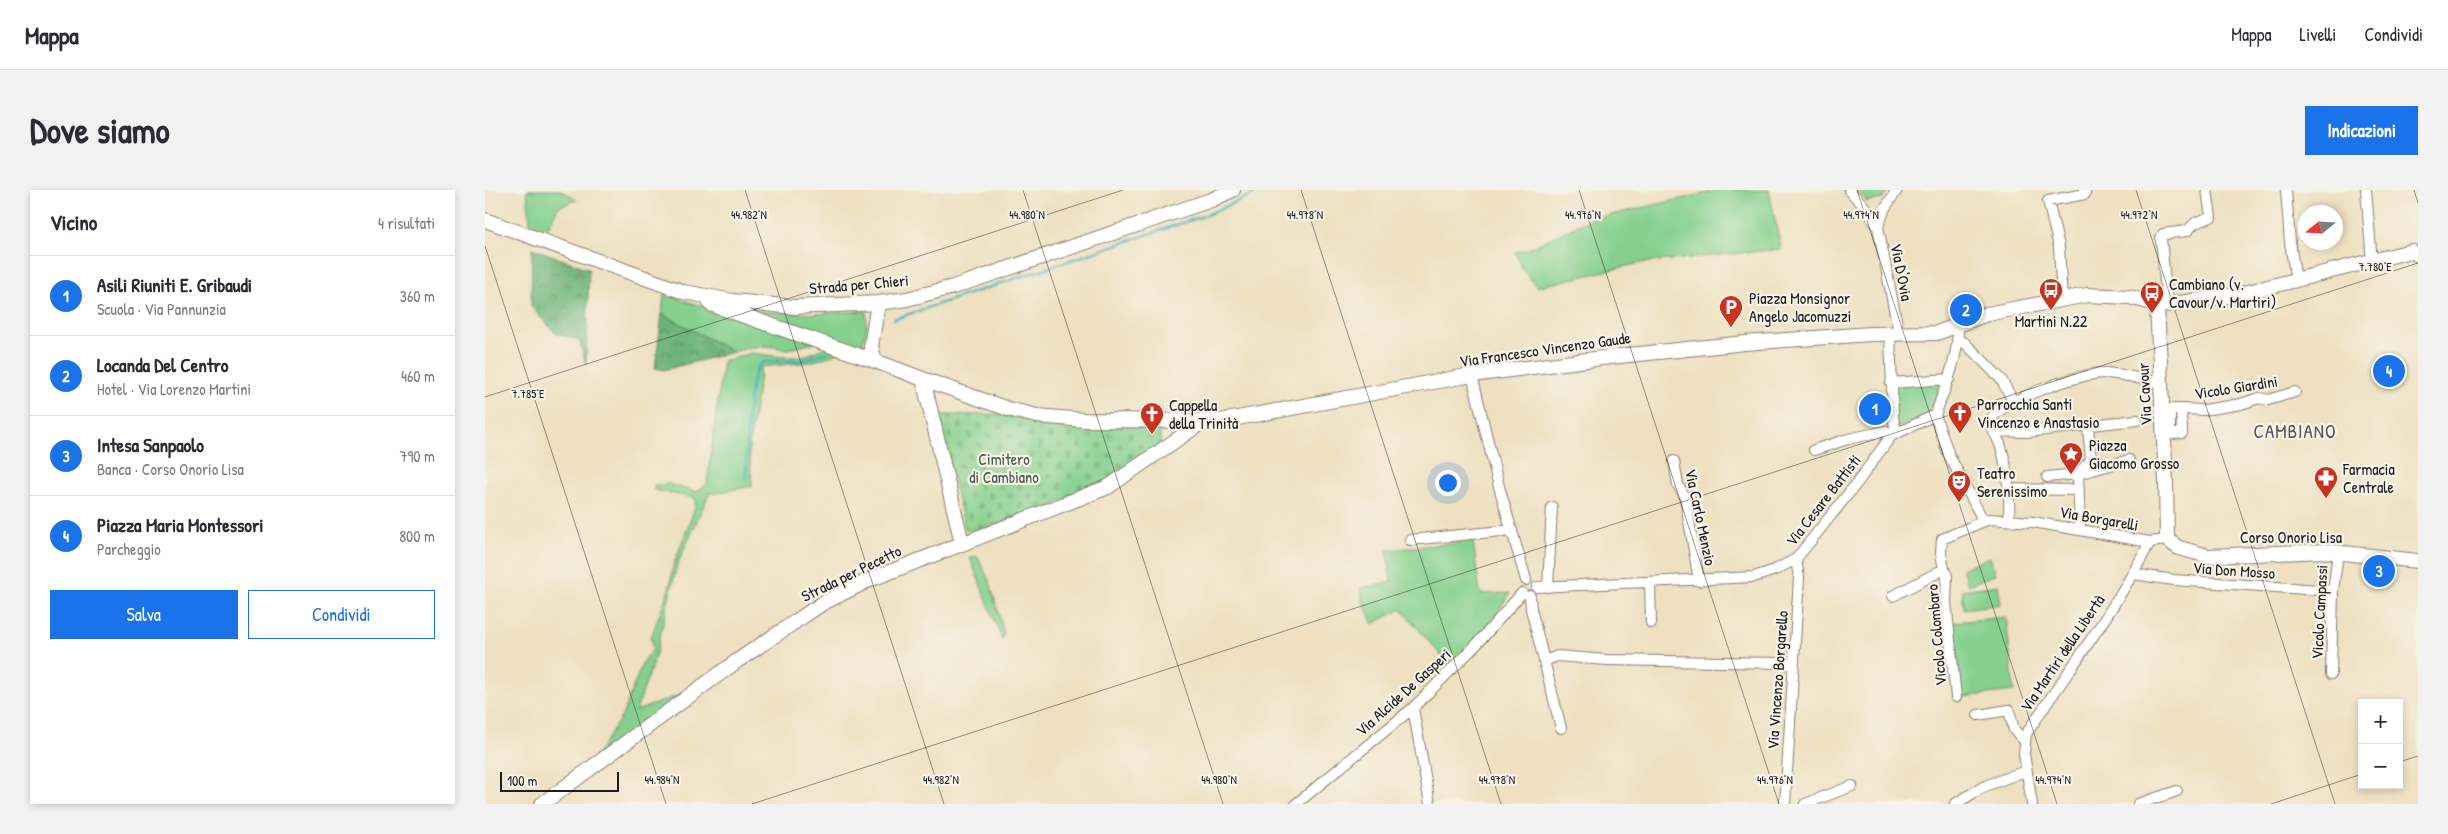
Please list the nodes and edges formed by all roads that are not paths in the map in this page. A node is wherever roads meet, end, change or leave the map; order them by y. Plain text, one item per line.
1 (1233, 190) edge
2 (1849, 190) edge
3 (1897, 190) edge
4 (2085, 190) edge
5 (2207, 190) edge
6 (2286, 190) edge
7 (2366, 190) edge
8 (485, 220) edge
9 (1878, 227) junction
10 (2416, 252) edge
11 (2372, 262) junction
12 (2296, 281) junction
13 (684, 292) junction
14 (2062, 300) junction
15 (878, 303) junction
16 (2162, 305) junction
17 (1958, 325) junction
18 (1894, 334) junction
19 (1959, 340) junction
20 (875, 361) junction
21 (1472, 375) junction
22 (923, 379) junction
23 (1949, 379) junction
24 (1891, 383) junction
25 (2162, 383) junction
26 (2295, 392) dead end
27 (2013, 402) junction
28 (2166, 409) junction
29 (2181, 409) junction
30 (1935, 415) junction
31 (2137, 420) dead end
32 (1199, 421) junction
33 (2088, 427) junction
34 (1993, 431) junction
35 (1893, 434) junction
36 (2167, 434) junction
37 (1813, 450) dead end
38 (1674, 460) dead end
39 (2129, 460) dead end
40 (2078, 474) junction
41 (2047, 477) dead end
42 (2009, 489) junction
43 (2079, 490) junction
44 (1552, 507) dead end
45 (1983, 520) junction
46 (2009, 520) junction
47 (2080, 529) junction
48 (1511, 530) junction
49 (1410, 540) dead end
50 (2167, 540) junction
51 (2150, 542) junction
52 (961, 543) junction
53 (2338, 553) junction
54 (1796, 559) junction
55 (2418, 560) edge
56 (1944, 570) junction
57 (2133, 574) junction
58 (1526, 580) junction
59 (1699, 580) junction
60 (1650, 582) junction
61 (1543, 587) junction
62 (2333, 591) junction
63 (1526, 594) junction
64 (1893, 596) dead end
65 (1651, 623) dead end
66 (1545, 661) junction
67 (1792, 665) junction
68 (2331, 674) dead end
69 (1956, 698) dead end
70 (1413, 708) junction
71 (1978, 715) dead end
72 (1561, 728) dead end
73 (2024, 740) junction
74 (2025, 771) junction
75 (1852, 786) dead end
76 (2177, 791) dead end
77 (542, 804) edge
78 (1296, 804) edge
79 (1430, 804) edge
80 (1785, 804) edge
81 (1805, 804) edge
82 (1955, 804) edge
83 (2031, 804) edge
84 (2138, 804) edge

1 - 15 street, Strada per Chieri
2 - 9 street
3 - 9 street, Via D'Ovia
4 - 14 street
5 - 16 street
6 - 12 street
7 - 11 street
8 - 13 street, Strada per Chieri
9 - 18 street, Via D'Ovia
10 - 11 street
11 - 12 street
12 - 16 street
13 - 15 street, Strada per Chieri
13 - 20 street, Via Francesco Vincenzo Gaude
14 - 16 street, Via Francesco Vincenzo Gaude
14 - 17 street, Via Francesco Vincenzo Gaude
15 - 20 street
16 - 25 street, Via Cavour
17 - 18 street, Via Francesco Vincenzo Gaude
17 - 19 street
18 - 21 street, Via Francesco Vincenzo Gaude
18 - 24 street, Via D'Ovia
19 - 23 street
19 - 27 street
20 - 22 street, Via Francesco Vincenzo Gaude
21 - 32 street, Via Francesco Vincenzo Gaude
21 - 48 street
22 - 32 street, Via Francesco Vincenzo Gaude
22 - 52 street
23 - 24 street
23 - 30 street
24 - 35 street, Via D'Ovia
25 - 27 street
25 - 28 street, Via Cavour
26 - 29 street, Vicolo Giardini
27 - 34 street
28 - 29 street, Vicolo Giardini
28 - 36 street, Via Cavour
29 - 36 street
30 - 35 street
30 - 45 street
31 - 33 street
32 - 52 street, Strada per Pecetto
33 - 34 street
33 - 40 street
34 - 42 street
35 - 37 street
35 - 54 street, Via Cesare Battisti
36 - 50 street, Via Cavour
38 - 59 street, Via Carlo Menzio
39 - 40 street
40 - 41 street
40 - 43 street
42 - 43 street
42 - 46 street
43 - 47 street
44 - 61 street
45 - 46 street, Via Borgarelli
45 - 56 street, Vicolo Colombaro
46 - 47 street, Via Borgarelli
47 - 51 street, Via Borgarelli
48 - 49 street
48 - 58 street
50 - 51 street
50 - 53 street, Corso Onorio Lisa
51 - 57 street, Via Martiri della Libertà
52 - 77 street, Strada per Pecetto
53 - 55 street, Corso Onorio Lisa
53 - 62 street, Vicolo Campassi
54 - 59 street, Via Cesare Battisti
54 - 67 street, Via Vincenzo Borgarello
56 - 64 street, Vicolo Colombaro
56 - 69 street, Vicolo Colombaro
57 - 62 street, Via Don Mosso
57 - 73 street, Via Martiri della Libertà
58 - 61 street
58 - 63 street
59 - 60 street, Via Cesare Battisti
60 - 61 street, Via Cesare Battisti
60 - 65 street
61 - 63 street, Via Alcide De Gasperi
62 - 68 street, Vicolo Campassi
63 - 66 street
63 - 70 street, Via Alcide De Gasperi
66 - 67 street
66 - 72 street
67 - 80 street, Via Vincenzo Borgarello
70 - 78 street, Via Alcide De Gasperi
70 - 79 street
71 - 73 street
73 - 74 street
74 - 82 street
74 - 83 street
75 - 81 street
76 - 84 street

